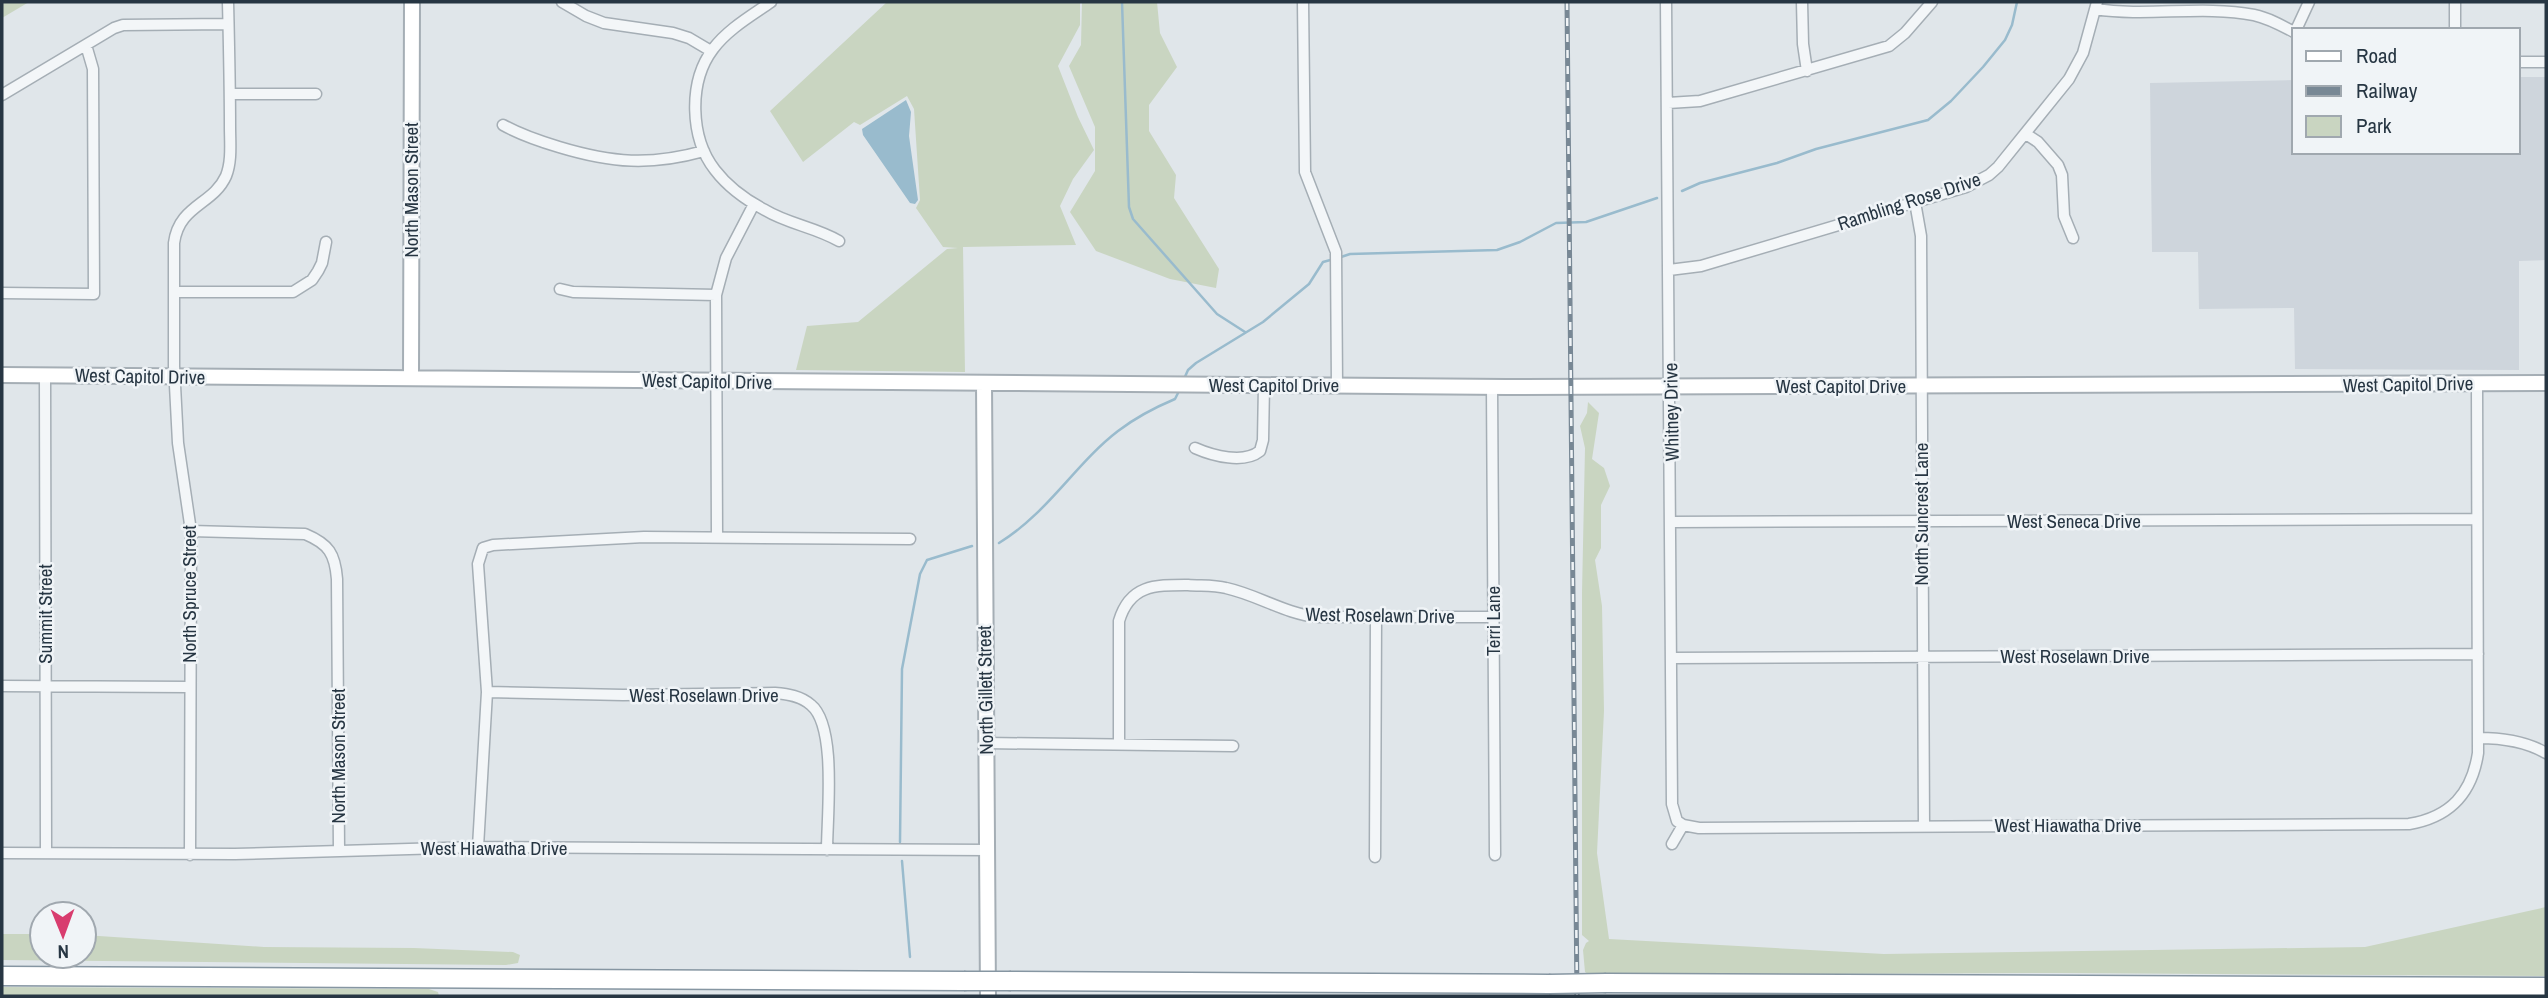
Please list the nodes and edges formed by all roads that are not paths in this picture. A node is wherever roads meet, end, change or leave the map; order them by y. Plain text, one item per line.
1 (228, 2) edge
2 (412, 2) edge
3 (562, 2) edge
4 (771, 2) edge
5 (1303, 2) edge
6 (1666, 2) edge
7 (1802, 2) edge
8 (1932, 2) edge
9 (2309, 2) edge
10 (2455, 2) edge
11 (2096, 6) edge
12 (228, 23) junction
13 (2296, 28) edge
14 (2455, 28) edge
15 (2292, 30) edge
16 (86, 45) junction
17 (711, 51) junction
18 (2520, 62) edge
19 (2546, 62) edge
20 (1807, 71) junction
21 (230, 94) junction
22 (316, 94) dead end
23 (2, 95) edge
24 (1668, 103) junction
25 (503, 125) dead end
26 (2026, 134) junction
27 (704, 152) junction
28 (1915, 202) junction
29 (754, 204) junction
30 (2074, 238) dead end
31 (839, 241) dead end
32 (326, 242) dead end
33 (1669, 270) junction
34 (560, 289) dead end
35 (174, 292) junction
36 (2, 293) edge
37 (716, 295) junction
38 (2, 375) edge
39 (45, 376) junction
40 (176, 377) junction
41 (411, 378) junction
42 (717, 381) junction
43 (984, 383) junction
44 (2477, 383) junction
45 (2546, 383) edge
46 (1264, 385) junction
47 (1337, 385) junction
48 (1921, 386) junction
49 (1492, 387) junction
50 (1671, 387) junction
51 (1195, 448) dead end
52 (2477, 519) junction
53 (1921, 521) junction
54 (1672, 522) junction
55 (191, 531) junction
56 (717, 536) junction
57 (910, 539) dead end
58 (1377, 616) junction
59 (1492, 617) junction
60 (2478, 654) junction
61 (1922, 657) junction
62 (1672, 658) junction
63 (2, 686) edge
64 (45, 686) junction
65 (189, 687) junction
66 (486, 692) junction
67 (2479, 738) junction
68 (986, 743) junction
69 (1119, 744) junction
70 (1233, 746) dead end
71 (2546, 752) edge
72 (1680, 823) junction
73 (1924, 826) junction
74 (1672, 844) dead end
75 (478, 847) junction
76 (339, 850) junction
77 (827, 850) junction
78 (987, 850) junction
79 (2, 853) edge
80 (46, 853) junction
81 (190, 855) junction
82 (1495, 855) dead end
83 (1375, 857) dead end
84 (2, 976) edge
85 (2546, 987) edge
86 (988, 996) edge

1 - 12 street, North Spruce Street
2 - 41 street, North Mason Street
3 - 17 street
4 - 17 street
5 - 47 street
6 - 24 street, Whitney Drive
7 - 20 street
8 - 20 street
9 - 13 street
10 - 14 street
11 - 15 street
11 - 26 street, Rambling Rose Drive
12 - 16 street
12 - 21 street, North Spruce Street
16 - 23 street
16 - 36 street
17 - 27 street
18 - 19 street
20 - 24 street
21 - 22 street
21 - 35 street, North Spruce Street
24 - 33 street, Whitney Drive
25 - 27 street
26 - 28 street, Rambling Rose Drive
26 - 30 street
27 - 29 street
28 - 33 street, Rambling Rose Drive
28 - 48 street, North Suncrest Lane
29 - 31 street
29 - 37 street
32 - 35 street
33 - 50 street, Whitney Drive
34 - 37 street
35 - 40 street, North Spruce Street
37 - 42 street
38 - 39 street, West Capitol Drive
39 - 40 street, West Capitol Drive
39 - 64 street, Summit Street
40 - 41 street, West Capitol Drive
40 - 55 street, North Spruce Street
41 - 42 street, West Capitol Drive
42 - 43 street, West Capitol Drive
42 - 56 street
43 - 46 street, West Capitol Drive
43 - 68 street, North Gillett Street
44 - 45 street, West Capitol Drive
44 - 48 street, West Capitol Drive
44 - 52 street
46 - 47 street, West Capitol Drive
46 - 51 street
47 - 49 street, West Capitol Drive
48 - 50 street, West Capitol Drive
48 - 53 street, North Suncrest Lane
49 - 50 street, West Capitol Drive
49 - 59 street, Terri Lane
50 - 54 street, Whitney Drive
52 - 53 street, West Seneca Drive
52 - 60 street
53 - 54 street, West Seneca Drive
53 - 61 street, North Suncrest Lane
54 - 62 street, Whitney Drive
55 - 65 street, North Spruce Street
55 - 76 street, North Mason Street
56 - 57 street
56 - 66 street
58 - 59 street, West Roselawn Drive
58 - 69 street, West Roselawn Drive
58 - 83 street
59 - 82 street, Terri Lane
60 - 61 street, West Roselawn Drive
60 - 67 street
61 - 62 street, West Roselawn Drive
61 - 73 street, North Suncrest Lane
62 - 72 street, Whitney Drive
63 - 64 street
64 - 65 street
64 - 80 street, Summit Street
65 - 81 street, North Spruce Street
66 - 75 street
66 - 77 street, West Roselawn Drive
67 - 71 street
67 - 73 street, West Hiawatha Drive
68 - 69 street
68 - 78 street, North Gillett Street
69 - 70 street
72 - 73 street, West Hiawatha Drive
72 - 74 street
75 - 76 street, West Hiawatha Drive
75 - 77 street, West Hiawatha Drive
76 - 81 street, West Hiawatha Drive
77 - 78 street, West Hiawatha Drive
78 - 86 street, North Gillett Street
79 - 80 street, West Hiawatha Drive
80 - 81 street, West Hiawatha Drive
84 - 85 highway, bridge

